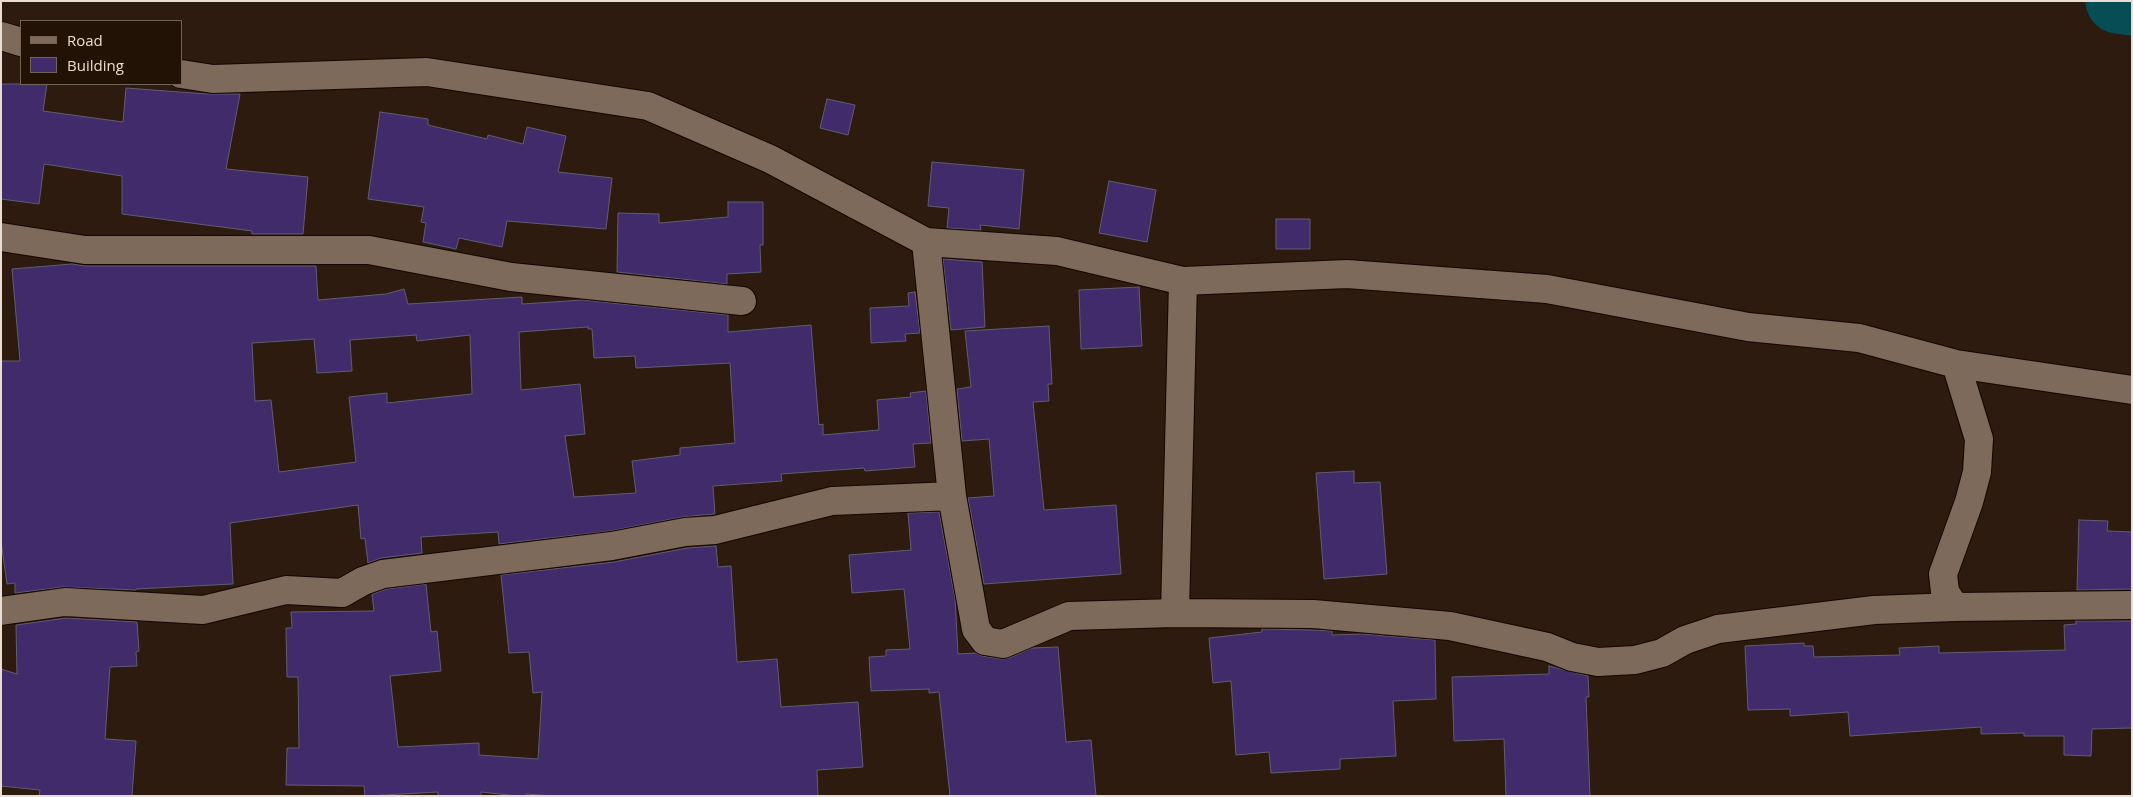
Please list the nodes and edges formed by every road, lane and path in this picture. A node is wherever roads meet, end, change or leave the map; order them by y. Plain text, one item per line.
1 (1, 36) edge
2 (20, 42) edge
3 (182, 74) edge
4 (1, 237) edge
5 (926, 242) junction
6 (1183, 281) junction
7 (742, 302) dead end
8 (1956, 364) junction
9 (2132, 390) edge
10 (952, 496) junction
11 (2132, 606) edge
12 (1955, 607) junction
13 (1, 611) edge
14 (1175, 613) junction

1 - 2 street
3 - 5 street
4 - 7 street
5 - 6 street
5 - 10 street
6 - 8 street
6 - 14 street
8 - 9 street
8 - 12 street
10 - 13 street
10 - 14 street
11 - 12 street
12 - 14 street

